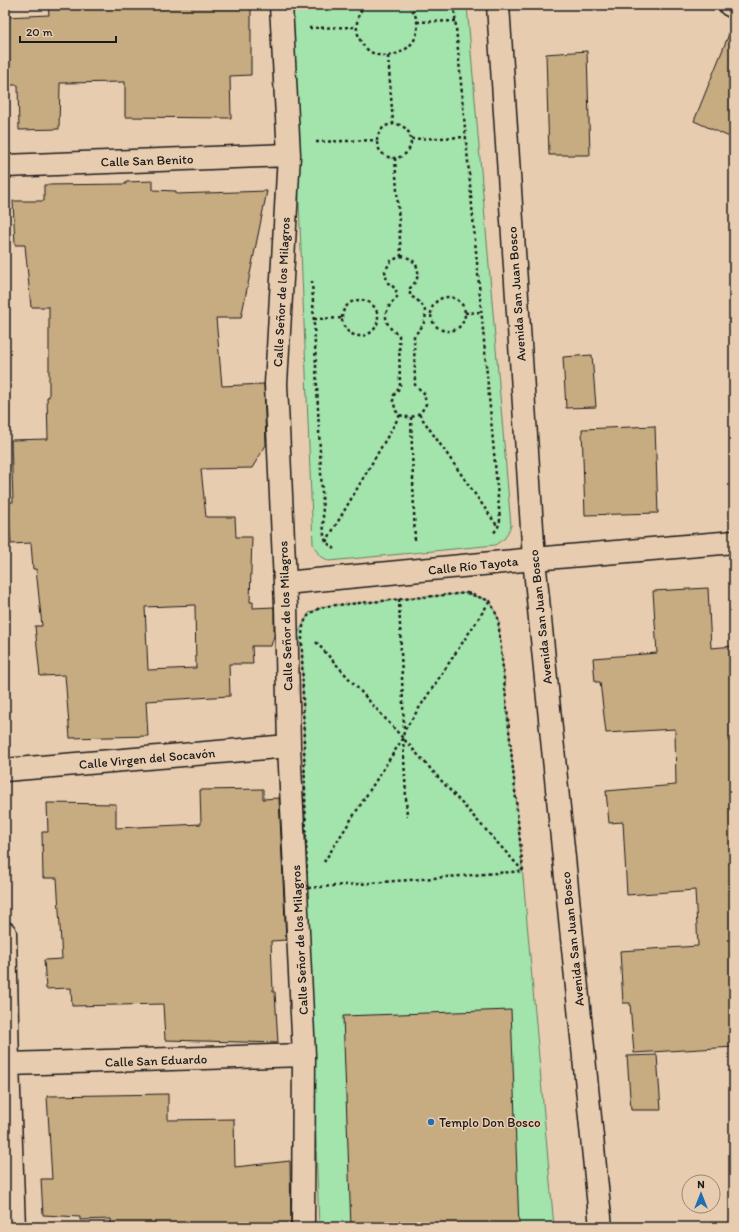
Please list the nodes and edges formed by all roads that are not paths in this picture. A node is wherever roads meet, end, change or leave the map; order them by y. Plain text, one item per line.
1 (282, 5) edge
2 (498, 5) edge
3 (730, 5) edge
4 (734, 7) edge
5 (289, 155) junction
6 (5, 166) edge
7 (734, 542) edge
8 (534, 559) junction
9 (284, 583) junction
10 (289, 746) junction
11 (5, 770) edge
12 (5, 933) edge
13 (304, 1055) junction
14 (8, 1064) junction
15 (14, 1227) edge
16 (303, 1227) edge
17 (601, 1227) edge

1 - 5 street, Calle Señor de los Milagros
2 - 8 street, Avenida San Juan Bosco
3 - 4 street
5 - 6 street, Calle San Benito
5 - 9 street, Calle Señor de los Milagros
7 - 8 street, Calle Río Tayota
8 - 9 street, Calle Río Tayota
8 - 17 street, Avenida San Juan Bosco
9 - 10 street, Calle Señor de los Milagros
10 - 11 street, Calle Virgen del Socavón
10 - 13 street, Calle Señor de los Milagros
12 - 14 street
13 - 14 street, Calle San Eduardo
13 - 16 street, Calle Señor de los Milagros
14 - 15 street

